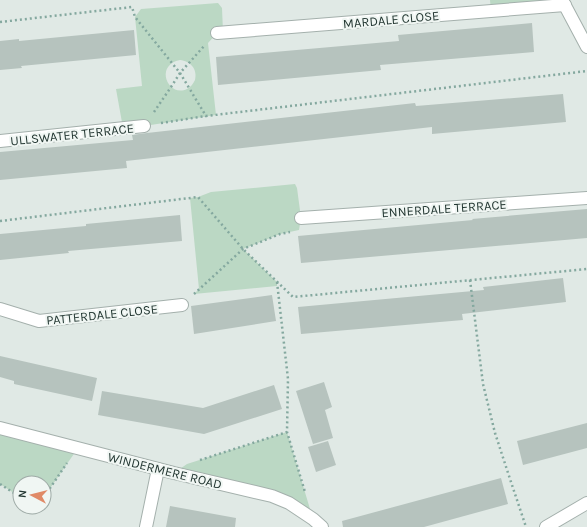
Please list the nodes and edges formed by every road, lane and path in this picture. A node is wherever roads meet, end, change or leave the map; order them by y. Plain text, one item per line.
1 (564, 2) edge
2 (0, 22) edge
3 (217, 33) joint
4 (587, 47) edge
5 (587, 71) edge
6 (180, 73) junction
7 (206, 116) junction
8 (144, 126) junction
9 (0, 141) edge
10 (587, 198) edge
11 (301, 218) joint
12 (0, 221) edge
13 (243, 249) junction
14 (587, 269) edge
15 (470, 280) junction
16 (277, 282) junction
17 (182, 305) joint
18 (0, 309) edge
19 (0, 428) edge
20 (287, 432) junction
21 (78, 448) junction
22 (158, 469) junction
23 (174, 473) junction
24 (0, 484) edge
25 (52, 485) edge
26 (12, 492) edge
27 (587, 503) edge
28 (318, 523) edge
29 (146, 527) edge
30 (526, 527) edge
31 (546, 527) edge

1 - 3 street, MARDALE CLOSE
1 - 4 street
2 - 6 path
3 - 6 path
5 - 7 path
6 - 7 path
6 - 8 path
7 - 8 path
8 - 9 street, ULLSWATER TERRACE
10 - 11 street, ENNERDALE TERRACE
11 - 13 path
12 - 13 path
13 - 16 path
13 - 17 path
14 - 15 path
15 - 16 path
15 - 30 path
16 - 20 path
17 - 18 street, PATTERDALE CLOSE
19 - 21 street, WINDERMERE ROAD
20 - 23 path
20 - 28 path
21 - 22 street, WINDERMERE ROAD
21 - 25 path
22 - 23 street, WINDERMERE ROAD
22 - 29 street
23 - 28 street, WINDERMERE ROAD
24 - 26 path
27 - 31 street

